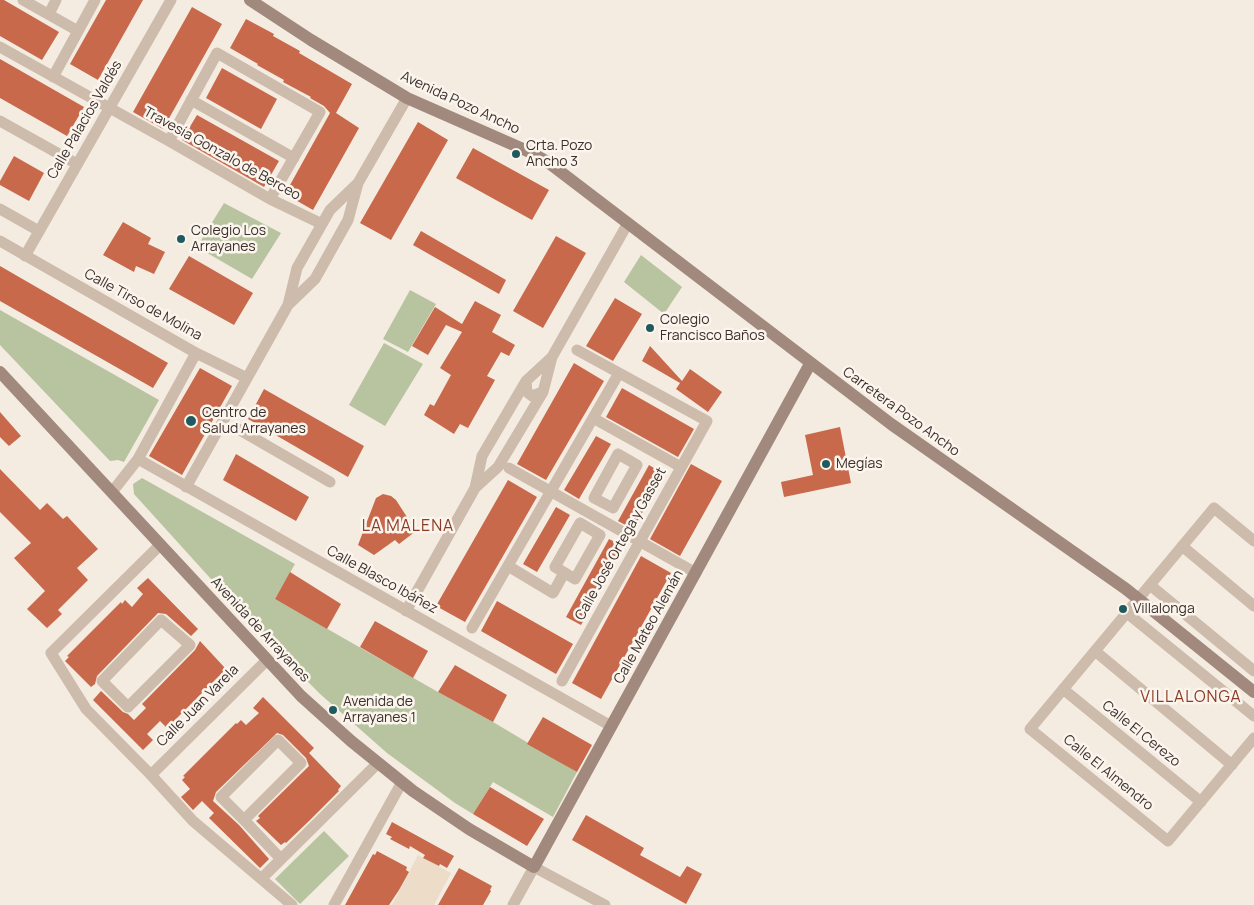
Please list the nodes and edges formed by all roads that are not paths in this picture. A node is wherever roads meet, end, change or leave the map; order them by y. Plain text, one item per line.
1 (23, 0) edge
2 (56, 0) edge
3 (96, 0) edge
4 (171, 0) edge
5 (250, 0) edge
6 (49, 14) junction
7 (78, 31) junction
8 (0, 47) edge
9 (53, 77) junction
10 (407, 98) junction
11 (191, 100) junction
12 (109, 108) junction
13 (0, 121) edge
14 (168, 141) junction
15 (294, 158) junction
16 (77, 164) junction
17 (358, 183) junction
18 (270, 199) junction
19 (0, 209) edge
20 (330, 210) junction
21 (348, 220) junction
22 (628, 223) junction
23 (322, 224) junction
24 (39, 231) junction
25 (652, 240) joint
26 (0, 242) edge
27 (25, 256) junction
28 (297, 268) junction
29 (315, 279) junction
30 (288, 305) junction
31 (577, 350) dead end
32 (196, 353) junction
33 (552, 357) junction
34 (810, 364) junction
35 (0, 372) edge
36 (619, 373) junction
37 (247, 378) junction
38 (526, 381) junction
39 (544, 392) junction
40 (593, 418) junction
41 (238, 429) dead end
42 (636, 442) junction
43 (482, 456) junction
44 (627, 459) junction
45 (138, 460) junction
46 (504, 467) junction
47 (681, 467) junction
48 (330, 482) dead end
49 (186, 487) junction
50 (475, 488) junction
51 (551, 491) junction
52 (112, 492) junction
53 (603, 503) junction
54 (595, 516) junction
55 (588, 528) junction
56 (1254, 541) edge
57 (640, 542) junction
58 (160, 545) junction
59 (1182, 546) junction
60 (508, 566) junction
61 (564, 573) junction
62 (696, 574) junction
63 (1150, 585) junction
64 (1139, 598) junction
65 (1254, 606) edge
66 (406, 610) junction
67 (1127, 613) junction
68 (472, 628) dead end
69 (190, 645) joint
70 (1095, 651) junction
71 (268, 660) junction
72 (1254, 671) edge
73 (562, 681) dead end
74 (1063, 689) junction
75 (1254, 692) edge
76 (1254, 716) edge
77 (611, 726) junction
78 (1254, 738) edge
79 (378, 763) junction
80 (1232, 765) junction
81 (150, 775) junction
82 (402, 782) junction
83 (1201, 802) junction
84 (244, 820) junction
85 (281, 859) junction
86 (534, 867) junction
87 (261, 879) junction
88 (292, 905) edge
89 (334, 905) edge
90 (513, 905) edge
91 (605, 905) edge

1 - 6 street
2 - 6 street
3 - 7 street
4 - 12 street, Calle Palacios Valdés
5 - 10 street, Avenida Pozo Ancho
6 - 7 street
7 - 9 street
8 - 9 street, Travesía Gonzalo de Berceo
9 - 12 street, Travesía Gonzalo de Berceo
10 - 17 street
10 - 22 street, Avenida Pozo Ancho
11 - 14 street
11 - 15 street
11 - 15 street
12 - 14 street, Travesía Gonzalo de Berceo
12 - 16 street, Calle Palacios Valdés
13 - 16 street
14 - 18 street, Travesía Gonzalo de Berceo
15 - 18 street
16 - 24 street, Calle Palacios Valdés
17 - 20 street
17 - 21 street
18 - 23 street, Travesía Gonzalo de Berceo
19 - 24 street
20 - 21 street
20 - 23 street
21 - 29 street
22 - 25 street, Avenida Pozo Ancho
22 - 33 street
23 - 28 street
24 - 27 street, Calle Palacios Valdés
25 - 34 street, Carretera Pozo Ancho
26 - 27 street, Calle Tirso de Molina
27 - 32 street, Calle Tirso de Molina
28 - 29 street
28 - 30 street
29 - 30 street
30 - 37 street
31 - 36 street
32 - 37 street, Calle Tirso de Molina
32 - 45 street
33 - 38 street
33 - 39 street
34 - 62 street, Calle Mateo Alemán
34 - 64 street, Carretera Pozo Ancho
35 - 52 street, Avenida de Arrayanes
36 - 40 street
36 - 47 street, Calle José Ortega y Gasset
37 - 49 street
38 - 39 street
38 - 43 street
39 - 46 street
40 - 42 street
40 - 51 street
41 - 48 street
42 - 44 street
42 - 47 street
43 - 46 street
43 - 50 street
44 - 53 street
44 - 53 street
45 - 49 street, Calle Blasco Ibáñez
45 - 52 street
46 - 50 street
46 - 51 street
47 - 57 street, Calle José Ortega y Gasset
49 - 66 street, Calle Blasco Ibáñez
50 - 66 street
51 - 54 street
51 - 60 street
52 - 58 street, Avenida de Arrayanes
53 - 54 street
54 - 55 street
54 - 57 street
55 - 61 street
55 - 61 street
56 - 59 street
57 - 62 street
57 - 73 street, Calle José Ortega y Gasset
58 - 71 street, Avenida de Arrayanes
58 - 81 street
59 - 63 street
59 - 65 street
60 - 61 street
60 - 68 street
62 - 77 street, Calle Mateo Alemán
63 - 64 street
63 - 72 street
64 - 67 street
64 - 75 street, Carretera Pozo Ancho
66 - 77 street, Calle Blasco Ibáñez
67 - 70 street
67 - 76 street
69 - 69 street
70 - 74 street
70 - 80 street
71 - 79 street, Avenida de Arrayanes
71 - 81 street, Calle Juan Varela
74 - 83 street, Calle El Cerezo
74 - 83 street, Calle El Almendro
77 - 86 street, Calle Mateo Alemán
78 - 80 street
79 - 82 street, Avenida de Arrayanes
79 - 85 street
80 - 83 street
81 - 87 street
82 - 86 street, Avenida de Arrayanes
82 - 89 street
84 - 84 street
84 - 85 street
85 - 87 street
86 - 90 street, Calle Mateo Alemán
86 - 91 street
87 - 88 street

